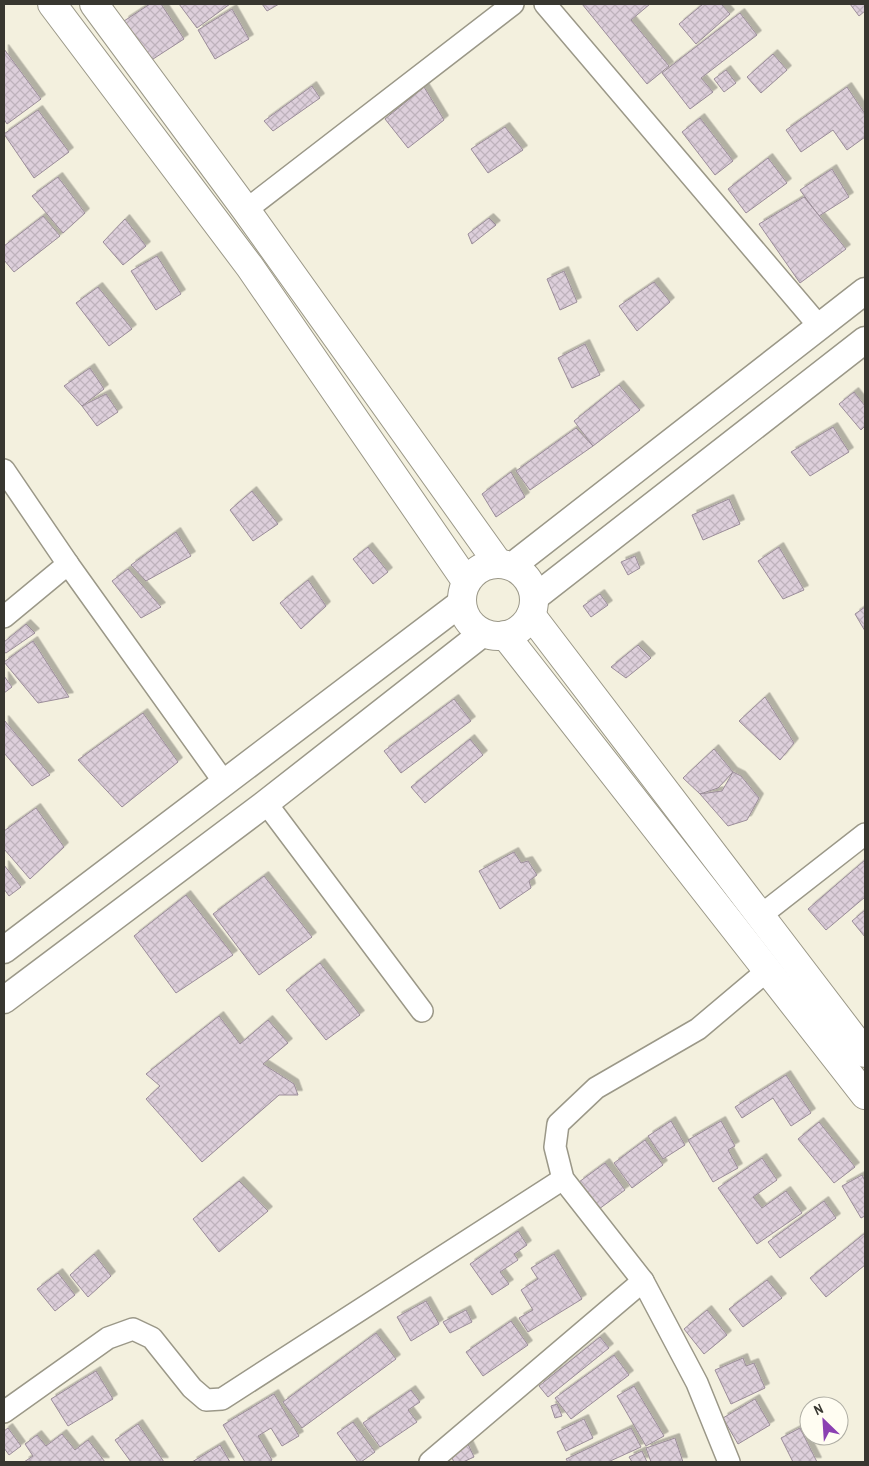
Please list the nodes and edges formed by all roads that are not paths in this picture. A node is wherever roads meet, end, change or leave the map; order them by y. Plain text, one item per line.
1 (52, 4) edge
2 (94, 4) edge
3 (513, 4) edge
4 (545, 4) edge
5 (246, 210) junction
6 (865, 291) edge
7 (819, 326) junction
8 (865, 340) edge
9 (4, 470) edge
10 (68, 564) junction
11 (505, 565) junction
12 (464, 592) junction
13 (532, 606) junction
14 (4, 617) edge
15 (494, 634) junction
16 (224, 782) junction
17 (266, 803) junction
18 (865, 834) edge
19 (760, 916) junction
20 (4, 950) edge
21 (768, 970) junction
22 (4, 1000) edge
23 (422, 1011) dead end
24 (865, 1053) edge
25 (865, 1095) edge
26 (563, 1179) junction
27 (643, 1281) junction
28 (4, 1412) edge
29 (430, 1462) edge
30 (729, 1462) edge

1 - 12 main road
2 - 5 main road
3 - 5 street
4 - 7 street
5 - 11 main road
6 - 7 street
7 - 11 street
8 - 13 street
9 - 10 street
10 - 14 street
10 - 16 street
11 - 12 main road
11 - 13 main road
12 - 15 main road
12 - 16 street
13 - 15 main road
13 - 19 main road
15 - 17 street
15 - 21 main road
16 - 20 street
17 - 22 street
17 - 23 street
18 - 19 street
19 - 24 main road
21 - 25 main road
21 - 26 street
26 - 27 street
26 - 28 street
27 - 29 street
27 - 30 street

